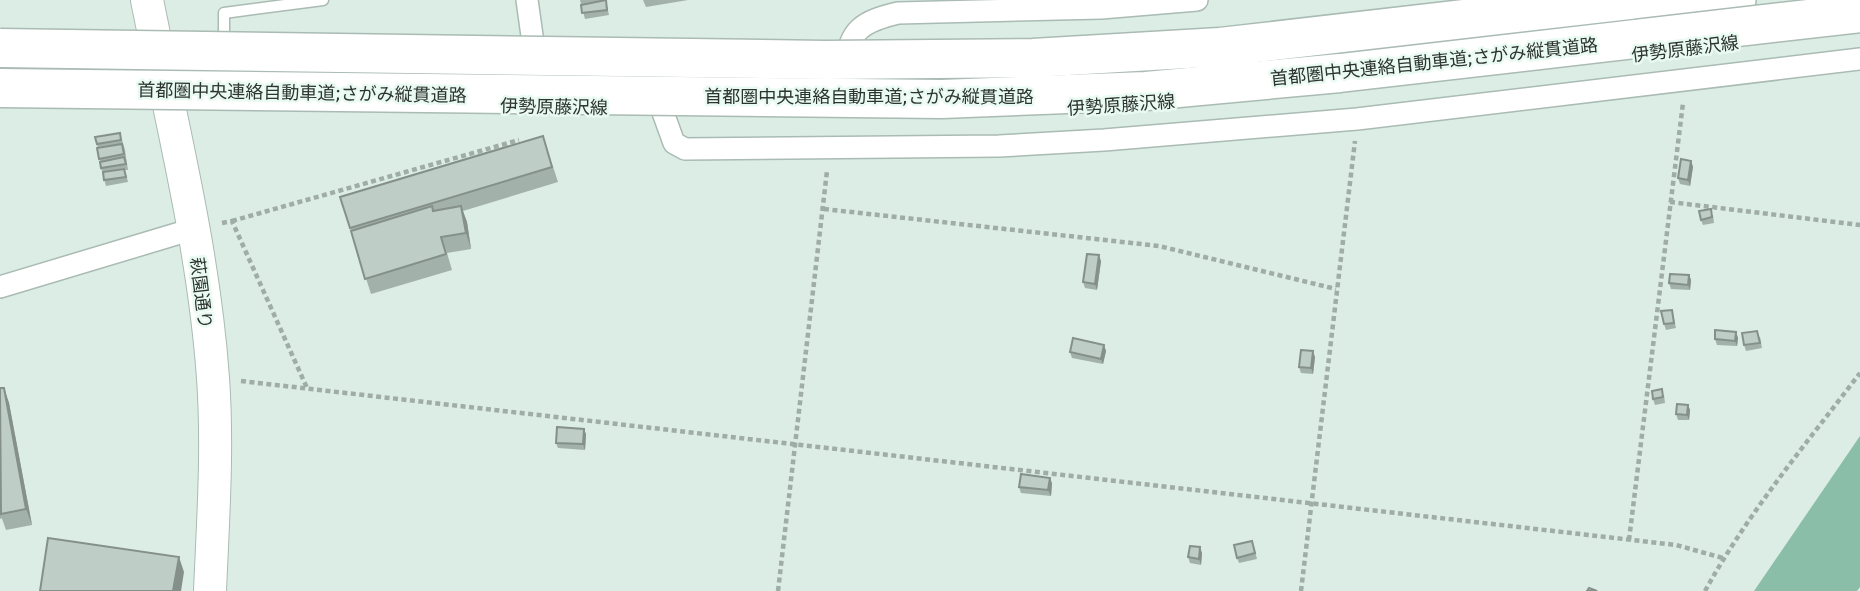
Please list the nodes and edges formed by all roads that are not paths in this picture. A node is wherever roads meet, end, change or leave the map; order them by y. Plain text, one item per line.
1 (147, 0) edge
2 (323, 0) edge
3 (527, 0) edge
4 (1196, 0) edge
5 (1629, 0) edge
6 (1738, 0) edge
7 (1860, 13) edge
8 (1860, 28) edge
9 (0, 48) edge
10 (0, 58) edge
11 (1860, 59) edge
12 (160, 61) junction
13 (225, 62) junction
14 (537, 68) junction
15 (845, 73) junction
16 (0, 88) edge
17 (0, 98) edge
18 (167, 101) junction
19 (662, 107) junction
20 (193, 229) junction
21 (0, 287) edge
22 (210, 591) edge

1 - 12 street, 萩園通り
2 - 13 lane
3 - 14 street
4 - 15 street
5 - 9 highway, 首都圏中央連絡自動車道;さがみ縦貫道路, bridge
6 - 15 main road
7 - 16 highway, 首都圏中央連絡自動車道;さがみ縦貫道路, bridge
8 - 19 main road, 伊勢原藤沢線
10 - 12 main road
11 - 19 street
12 - 13 main road
12 - 18 street, 萩園通り
13 - 14 main road
14 - 15 main road
17 - 18 main road, 伊勢原藤沢線
18 - 19 main road, 伊勢原藤沢線
18 - 20 street, 萩園通り
20 - 21 street
20 - 22 street, 萩園通り

